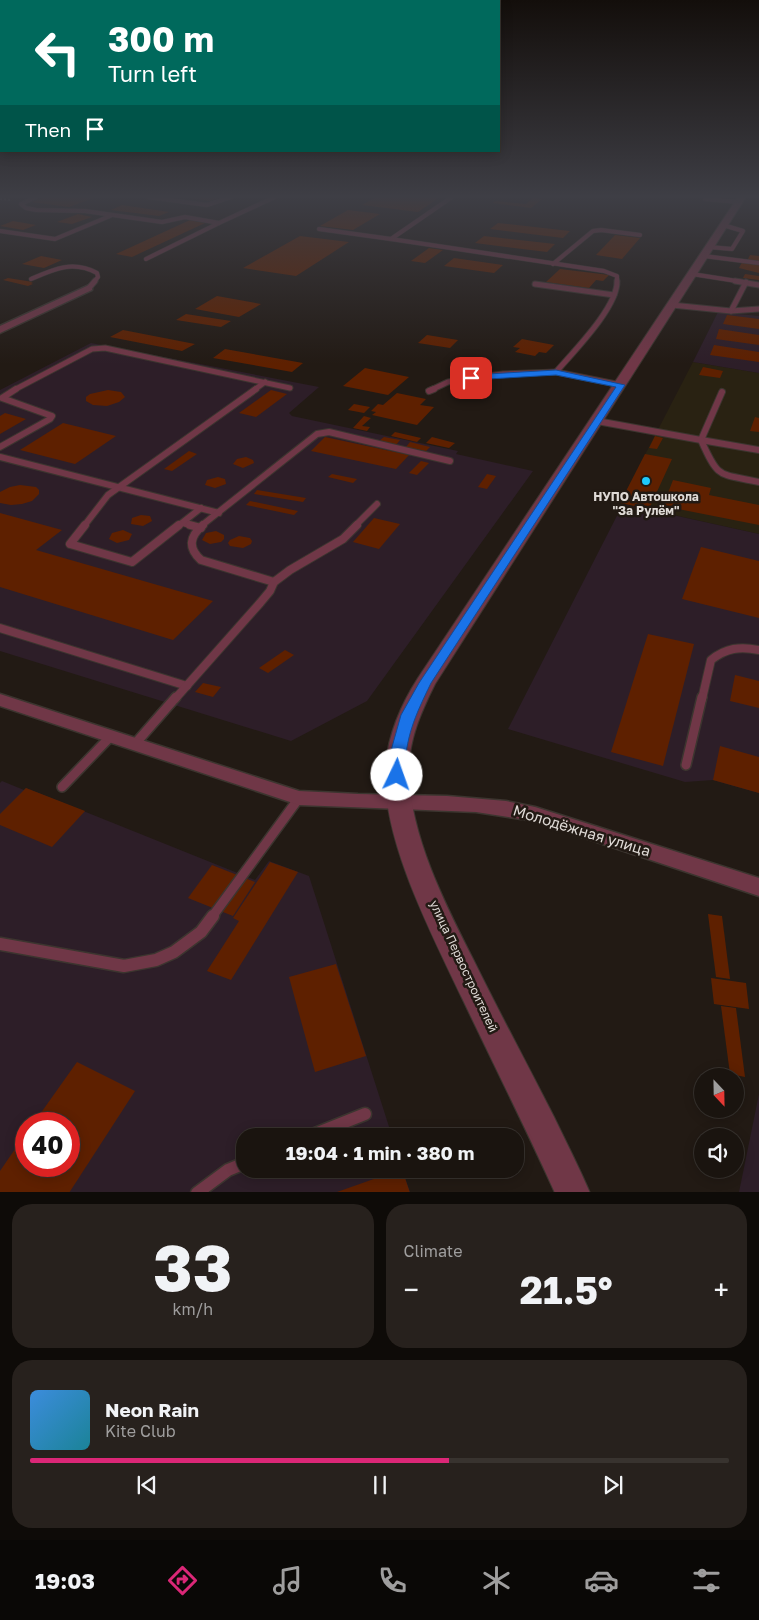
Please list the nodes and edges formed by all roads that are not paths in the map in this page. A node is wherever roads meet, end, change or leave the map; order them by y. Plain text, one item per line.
1 (159, 253) edge
2 (479, 253) edge
3 (567, 253) edge
4 (705, 253) edge
5 (713, 253) edge
6 (718, 253) edge
7 (759, 258) edge
8 (146, 259) dead end
9 (759, 263) edge
10 (553, 264) junction
11 (692, 274) junction
12 (31, 279) dead end
13 (746, 282) junction
14 (535, 284) dead end
15 (759, 285) edge
16 (89, 288) joint
17 (614, 295) junction
18 (672, 305) junction
19 (759, 309) edge
20 (731, 311) junction
21 (0, 330) edge
22 (556, 372) junction
23 (266, 382) junction
24 (621, 385) junction
25 (290, 388) dead end
26 (429, 391) dead end
27 (722, 392) dead end
28 (597, 422) junction
29 (701, 440) junction
30 (0, 447) edge
31 (759, 450) edge
32 (0, 457) edge
33 (450, 461) dead end
34 (759, 482) edge
35 (118, 487) junction
36 (377, 504) dead end
37 (201, 508) junction
38 (219, 513) junction
39 (183, 523) junction
40 (201, 528) junction
41 (274, 582) junction
42 (0, 628) edge
43 (759, 650) edge
44 (187, 686) junction
45 (0, 700) edge
46 (111, 736) junction
47 (135, 744) junction
48 (686, 765) dead end
49 (62, 787) dead end
50 (299, 798) junction
51 (400, 802) junction
52 (759, 887) edge
53 (0, 944) edge
54 (365, 1114) dead end
55 (330, 1128) edge
56 (236, 1167) edge
57 (197, 1192) edge
58 (573, 1192) edge

1 - 8 lane
2 - 10 lane
3 - 10 lane
4 - 11 street, улица Первостроителей
5 - 9 lane
6 - 7 lane
10 - 17 lane
11 - 13 lane
11 - 18 street, улица Первостроителей
12 - 16 lane
13 - 15 lane
13 - 20 lane
14 - 17 lane
16 - 21 street
17 - 22 lane
18 - 20 lane
18 - 24 street, улица Первостроителей
19 - 20 lane
22 - 24 lane
22 - 26 lane
23 - 25 lane
23 - 30 lane
23 - 35 lane
24 - 28 street, улица Первостроителей
27 - 29 lane
28 - 29 lane
28 - 51 street, улица Первостроителей
29 - 31 lane
29 - 34 lane
32 - 35 lane
33 - 38 lane
35 - 37 lane
35 - 39 lane
36 - 41 lane
37 - 38 lane
37 - 39 lane
38 - 40 lane
39 - 40 lane
40 - 41 lane
41 - 44 lane
42 - 44 lane
43 - 48 lane
44 - 47 lane
45 - 46 street, Молодёжная улица
46 - 47 street, Молодёжная улица
46 - 49 lane
47 - 50 street, Молодёжная улица
50 - 51 street, Молодёжная улица
50 - 53 lane
51 - 52 street, Молодёжная улица
51 - 58 street, улица Первостроителей
54 - 55 lane
56 - 57 lane

